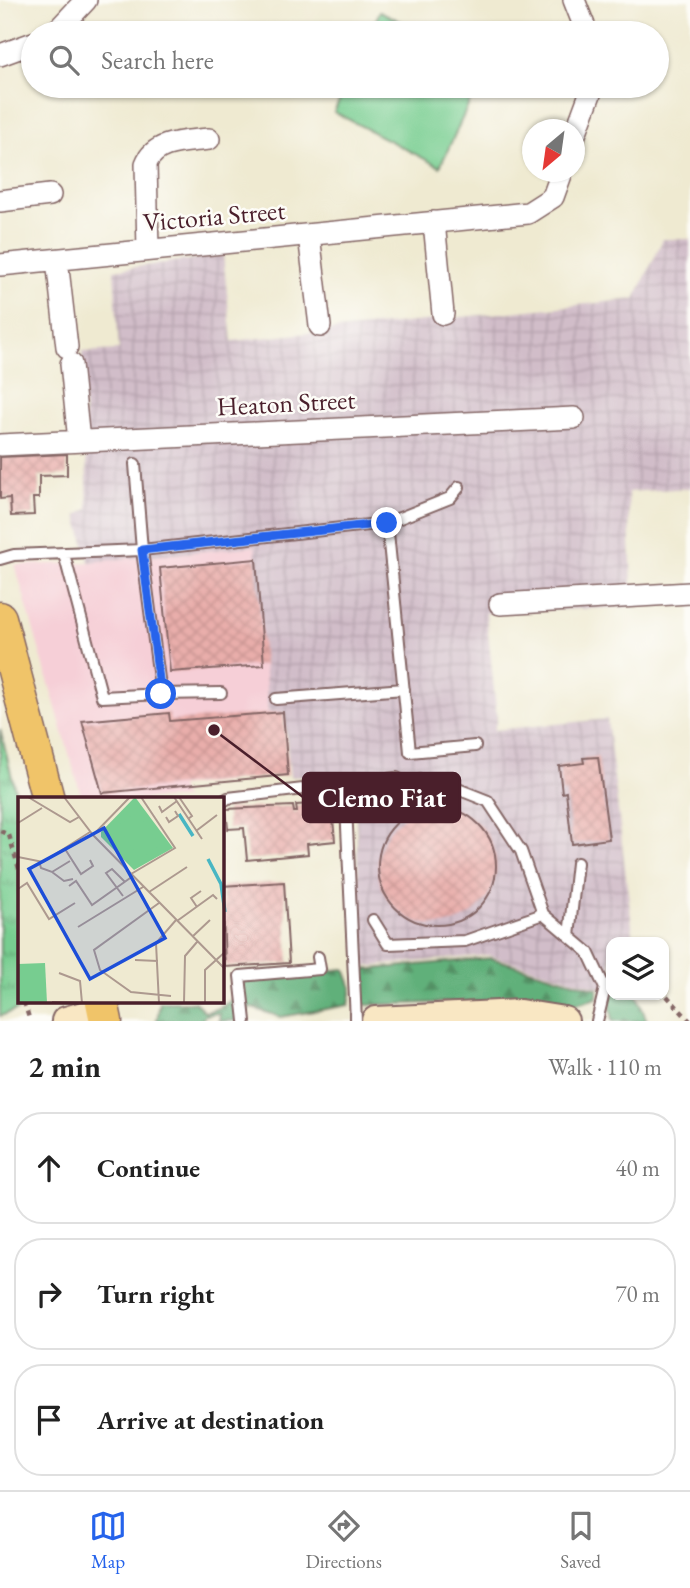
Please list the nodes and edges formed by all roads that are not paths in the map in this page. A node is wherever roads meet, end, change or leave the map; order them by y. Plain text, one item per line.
1 (86, 0) edge
2 (574, 0) edge
3 (66, 21) edge
4 (582, 21) edge
5 (21, 47) edge
6 (0, 55) edge
7 (589, 98) edge
8 (581, 119) edge
9 (209, 139) dead end
10 (558, 182) edge
11 (50, 195) dead end
12 (0, 201) edge
13 (434, 222) junction
14 (309, 235) junction
15 (148, 250) junction
16 (57, 260) junction
17 (0, 265) edge
18 (443, 314) dead end
19 (320, 326) dead end
20 (574, 418) dead end
21 (79, 441) junction
22 (0, 445) edge
23 (135, 464) dead end
24 (459, 487) dead end
25 (387, 523) junction
26 (142, 550) junction
27 (64, 554) junction
28 (0, 559) edge
29 (690, 593) edge
30 (500, 604) dead end
31 (0, 618) edge
32 (404, 689) junction
33 (222, 693) dead end
34 (161, 694) junction
35 (276, 699) dead end
36 (475, 746) dead end
37 (397, 778) dead end
38 (421, 780) dead end
39 (345, 784) junction
40 (47, 797) edge
41 (224, 801) edge
42 (577, 863) dead end
43 (542, 915) junction
44 (373, 920) dead end
45 (569, 936) junction
46 (318, 957) dead end
47 (104, 1011) edge
48 (66, 1021) edge
49 (245, 1021) edge
50 (356, 1021) edge
51 (376, 1021) edge
52 (564, 1021) edge
53 (597, 1021) edge

1 - 3 street
2 - 4 street
5 - 6 street
7 - 8 street
9 - 15 street
10 - 13 street, Victoria Street
11 - 12 street
13 - 14 street, Victoria Street
13 - 18 street
14 - 15 street, Victoria Street
14 - 19 street
15 - 16 street, Victoria Street
16 - 17 street, Victoria Street
16 - 21 street
20 - 21 street, Heaton Street
21 - 22 street, Heaton Street
23 - 26 lane
24 - 25 lane
25 - 26 lane
25 - 32 lane
26 - 27 lane
26 - 34 lane
27 - 28 lane
27 - 34 lane
29 - 30 street
31 - 40 main road
32 - 35 lane
32 - 36 lane
33 - 34 lane
37 - 39 lane
38 - 43 lane
39 - 41 lane
39 - 50 lane
42 - 45 lane
43 - 44 lane
43 - 45 lane
45 - 53 lane
46 - 49 lane
47 - 48 street
51 - 52 street

